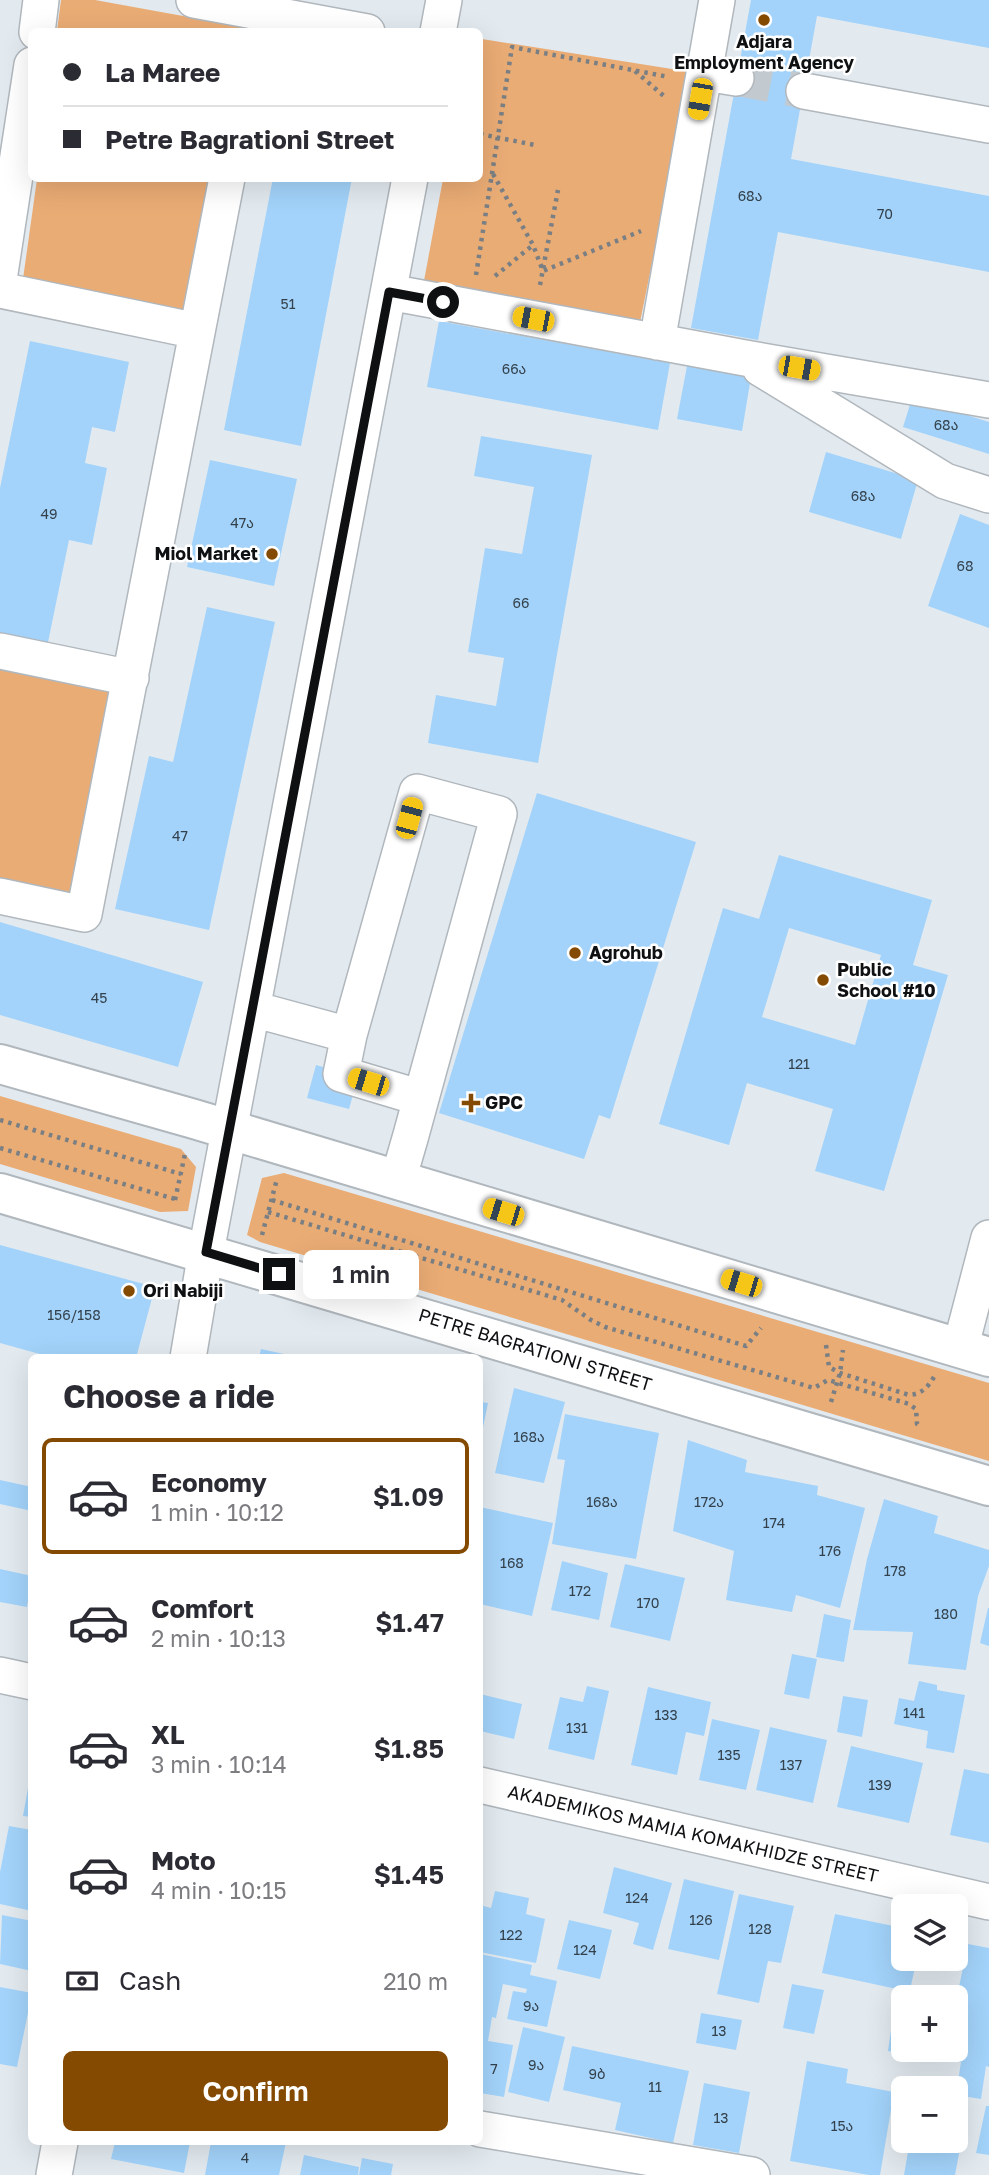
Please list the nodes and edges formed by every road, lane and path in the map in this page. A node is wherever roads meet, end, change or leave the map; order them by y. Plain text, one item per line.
1 (41, 0) edge
2 (194, 0) edge
3 (444, 0) edge
4 (717, 0) edge
5 (38, 28) edge
6 (345, 28) edge
7 (440, 28) edge
8 (635, 70) junction
9 (720, 75) junction
10 (28, 91) edge
11 (804, 91) tunnel mouth
12 (670, 102) dead end
13 (989, 125) edge
14 (483, 135) edge
15 (499, 139) junction
16 (535, 145) dead end
17 (493, 174) junction
18 (226, 182) edge
19 (409, 182) edge
20 (558, 190) dead end
21 (652, 227) dead end
22 (533, 245) junction
23 (543, 271) junction
24 (0, 273) edge
25 (493, 277) dead end
26 (0, 290) edge
27 (389, 292) junction
28 (470, 307) junction
29 (533, 319) junction
30 (197, 331) junction
31 (657, 342) junction
32 (745, 358) junction
33 (989, 400) edge
34 (989, 495) edge
35 (0, 650) edge
36 (131, 678) junction
37 (0, 896) edge
38 (253, 1009) junction
39 (349, 1035) junction
40 (0, 1064) edge
41 (421, 1098) junction
42 (0, 1120) edge
43 (230, 1130) junction
44 (0, 1148) edge
45 (186, 1153) dead end
46 (279, 1173) dead end
47 (181, 1174) junction
48 (398, 1180) junction
49 (0, 1192) edge
50 (175, 1199) junction
51 (272, 1200) junction
52 (268, 1212) junction
53 (172, 1213) dead end
54 (989, 1238) edge
55 (260, 1242) dead end
56 (206, 1252) junction
57 (770, 1329) dead end
58 (844, 1340) dead end
59 (815, 1341) dead end
60 (189, 1354) edge
61 (964, 1362) edge
62 (840, 1373) junction
63 (837, 1383) junction
64 (828, 1413) dead end
65 (929, 1428) dead end
66 (989, 1486) edge
67 (0, 1675) edge
68 (28, 1681) edge
69 (483, 1786) edge
70 (989, 1902) edge
71 (483, 2130) edge
72 (59, 2145) edge
73 (54, 2175) edge
74 (752, 2175) edge

1 - 5 street
2 - 6 street
3 - 7 street
4 - 9 street
8 - 9 path
8 - 12 path
8 - 15 path
9 - 31 street
10 - 24 street
11 - 13 street
14 - 15 path
15 - 16 path
15 - 17 path
17 - 22 path
17 - 28 path
18 - 30 street
19 - 27 street
20 - 23 path
21 - 23 path
22 - 23 path
22 - 25 path
23 - 29 path
26 - 30 street
27 - 28 street
27 - 38 street
28 - 29 street
29 - 31 street
30 - 36 street
31 - 32 street
32 - 33 street
32 - 34 street
35 - 36 street
36 - 37 street
38 - 39 street
38 - 43 street
39 - 41 street
39 - 41 street
40 - 43 main road
41 - 48 street
42 - 47 path
43 - 48 main road
43 - 56 street
44 - 50 path
45 - 47 path
46 - 51 path
47 - 50 path
48 - 61 main road
49 - 56 main road, PETRE BAGRATIONI STREET
50 - 53 path
51 - 52 path
51 - 57 path
52 - 55 path
52 - 63 path
54 - 61 street
56 - 60 street
56 - 66 main road, PETRE BAGRATIONI STREET
58 - 62 path
59 - 62 path
61 - 62 path
62 - 63 path
63 - 64 path
63 - 65 path
67 - 68 street
69 - 70 street, AKADEMIKOS MAMIA KOMAKHIDZE STREET
71 - 74 street
72 - 73 street

